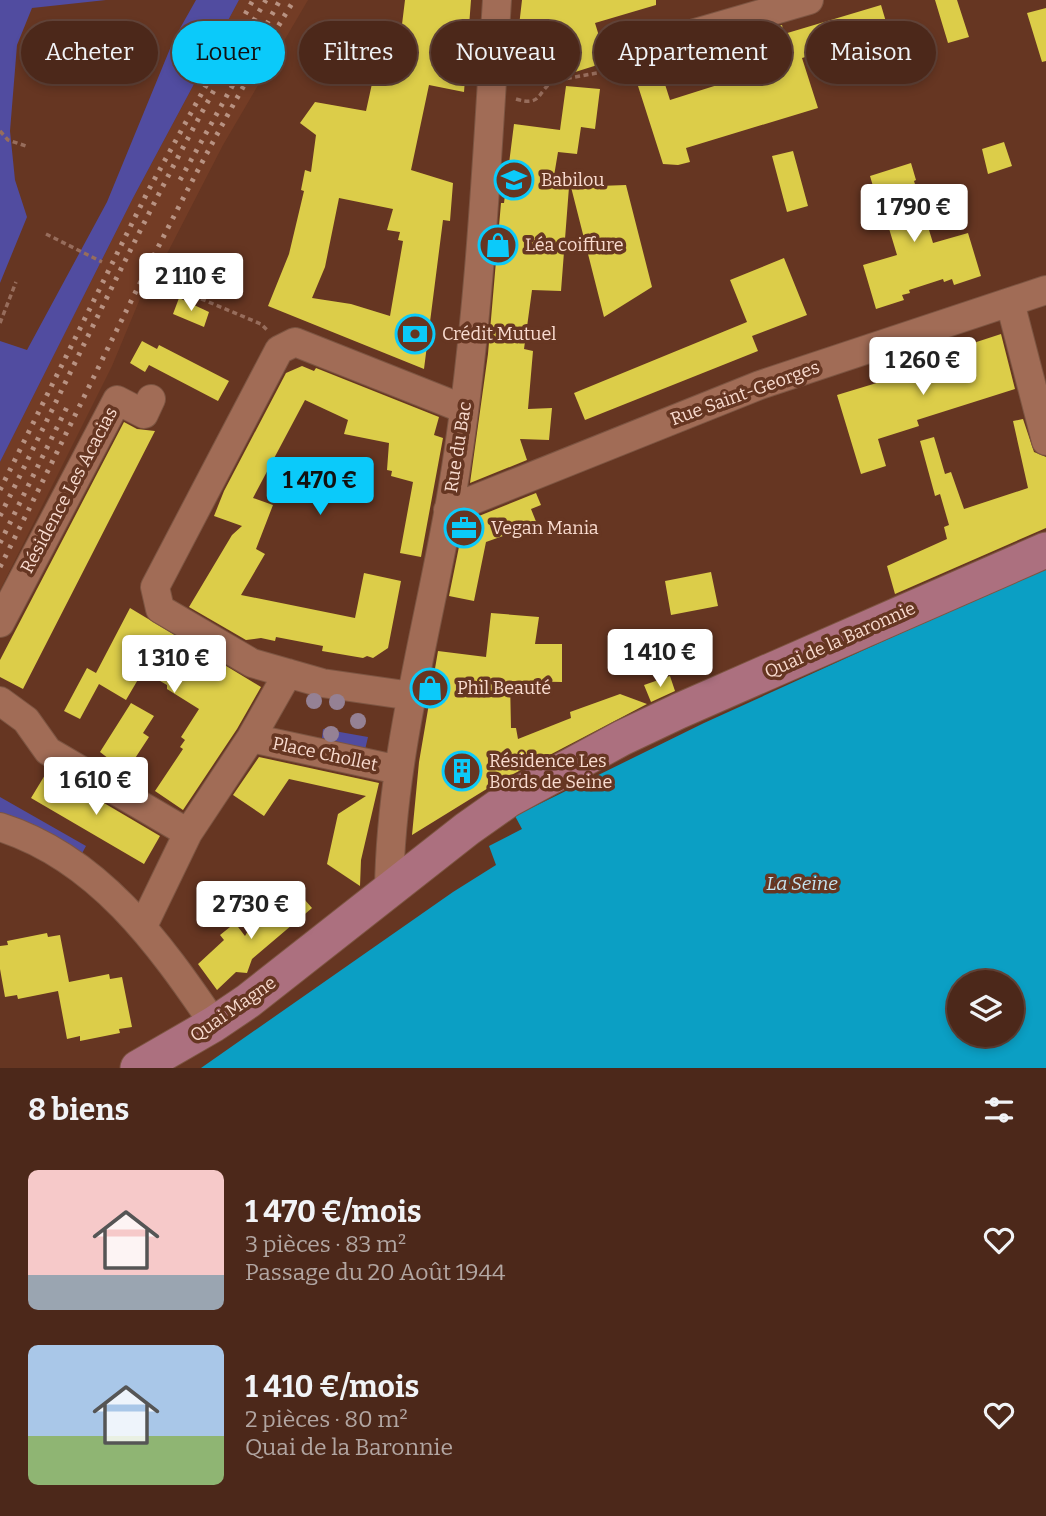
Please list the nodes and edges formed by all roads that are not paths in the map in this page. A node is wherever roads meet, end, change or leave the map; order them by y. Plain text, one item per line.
1 (497, 0) edge
2 (809, 0) edge
3 (737, 21) edge
4 (1046, 290) edge
5 (1010, 302) junction
6 (151, 399) dead end
7 (464, 409) junction
8 (1046, 441) edge
9 (448, 510) junction
10 (1046, 550) edge
11 (0, 623) edge
12 (288, 673) junction
13 (412, 696) junction
14 (0, 701) edge
15 (251, 738) junction
16 (399, 770) junction
17 (0, 827) edge
18 (188, 833) junction
19 (389, 890) junction
20 (143, 926) junction
21 (214, 1024) junction
22 (138, 1068) edge

1 - 7 street, Rue du Bac
2 - 3 street
4 - 5 street, Rue Saint-Georges
5 - 8 street
5 - 9 street, Rue Saint-Georges
6 - 11 street, Résidence Les Acacias
7 - 9 street, Rue du Bac
7 - 12 street
9 - 13 street, Rue du Bac
10 - 19 main road, Quai de la Baronnie
12 - 13 street
12 - 15 street
13 - 16 street, Rue du Bac
14 - 18 street
15 - 16 street, Place Chollet
15 - 18 street
16 - 19 street, Rue du Bac
17 - 20 street
18 - 20 street
19 - 21 main road, Quai Magne
20 - 21 street
21 - 22 main road, Quai Magne

